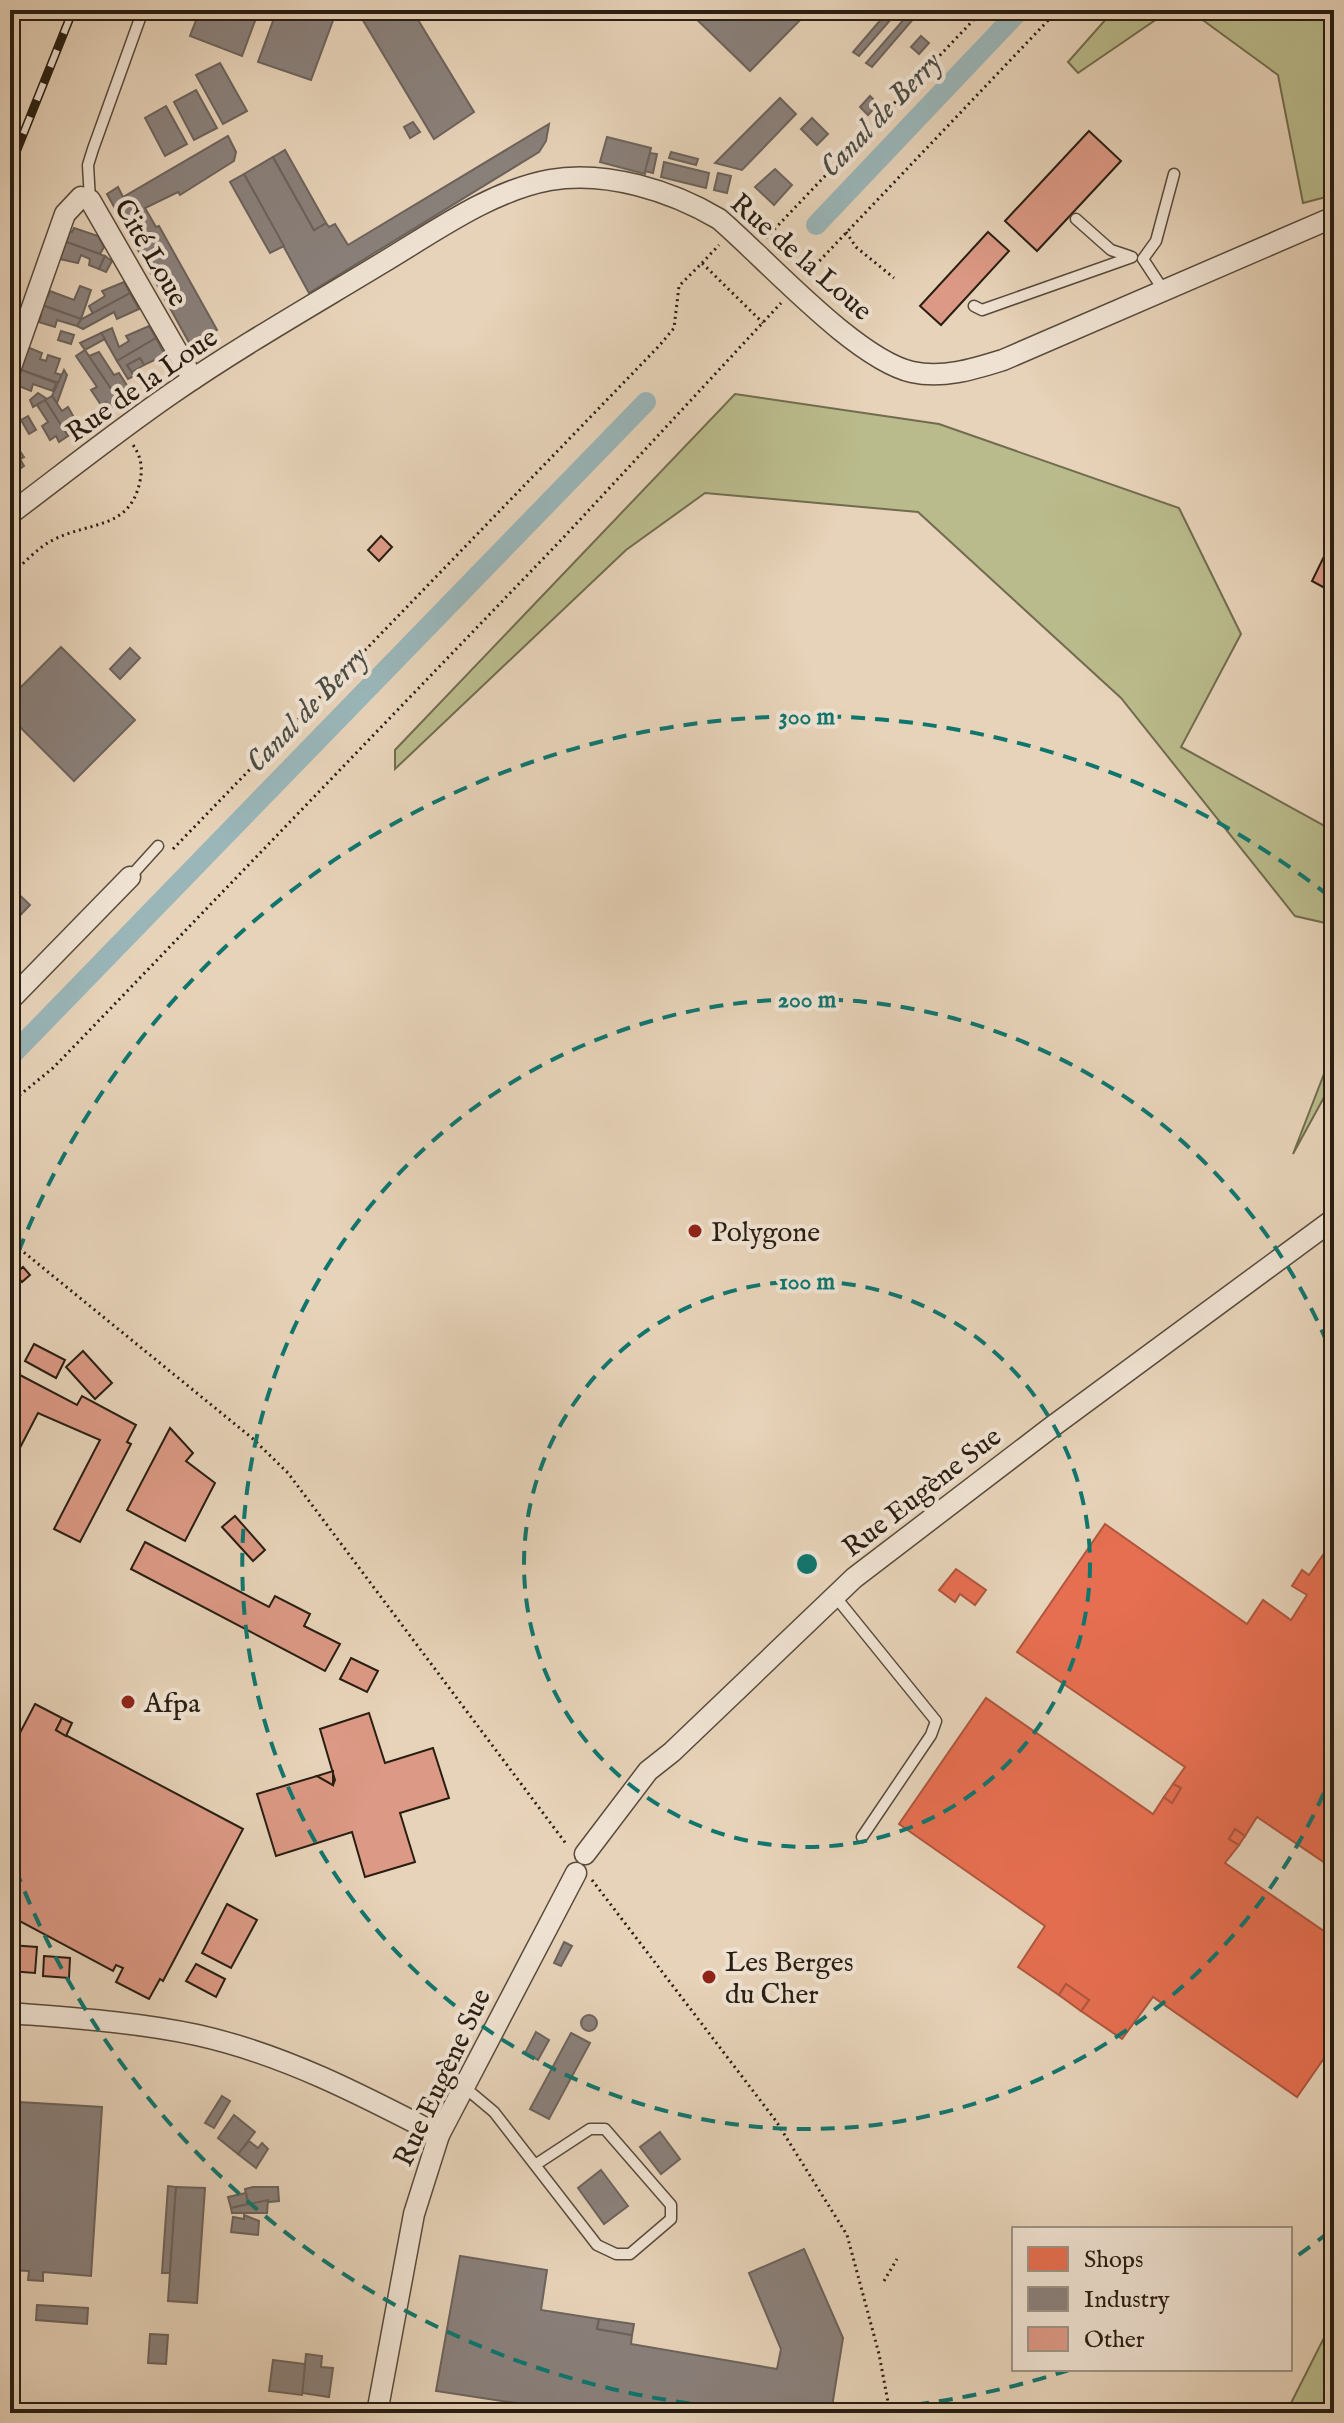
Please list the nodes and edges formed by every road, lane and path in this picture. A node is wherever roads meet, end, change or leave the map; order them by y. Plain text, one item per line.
1 (143, 10) edge
2 (983, 10) edge
3 (1058, 10) edge
4 (1174, 174) dead end
5 (90, 200) junction
6 (1334, 217) edge
7 (1076, 219) dead end
8 (846, 232) junction
9 (756, 250) junction
10 (1138, 258) junction
11 (894, 278) dead end
12 (795, 287) junction
13 (1164, 291) junction
14 (974, 306) dead end
15 (764, 323) junction
16 (10, 370) edge
17 (193, 379) junction
18 (121, 430) junction
19 (10, 514) edge
20 (10, 576) edge
21 (158, 846) dead end
22 (168, 853) dead end
23 (130, 877) joint
24 (10, 1000) edge
25 (10, 1103) edge
26 (1334, 1219) edge
27 (10, 1241) edge
28 (834, 1595) junction
29 (862, 1837) dead end
30 (578, 1861) junction
31 (10, 2013) edge
32 (463, 2086) junction
33 (439, 2135) junction
34 (535, 2165) junction
35 (897, 2259) dead end
36 (884, 2281) dead end
37 (377, 2413) edge
38 (890, 2413) edge

1 - 5 lane
2 - 9 path
3 - 8 path
4 - 10 lane
5 - 16 street, Cité Loue
5 - 17 street, Cité Loue
6 - 13 street, Rue de la Loue
7 - 10 lane
8 - 11 path
8 - 12 path
9 - 12 street, Rue de la Loue
9 - 17 street, Rue de la Loue
10 - 13 lane
10 - 14 lane
12 - 13 street, Rue de la Loue
12 - 15 path
15 - 22 path
15 - 25 path
17 - 18 street, Rue de la Loue
18 - 19 street, Rue de la Loue
18 - 20 path
21 - 23 lane
23 - 24 street
26 - 28 street, Rue Eugène Sue
27 - 30 path
28 - 29 lane
28 - 30 street, Rue Eugène Sue
30 - 32 street, Rue Eugène Sue
30 - 38 path
31 - 33 street
32 - 33 street, Rue Eugène Sue
32 - 34 lane
33 - 37 street, Rue Eugène Sue
34 - 34 lane
35 - 36 path

